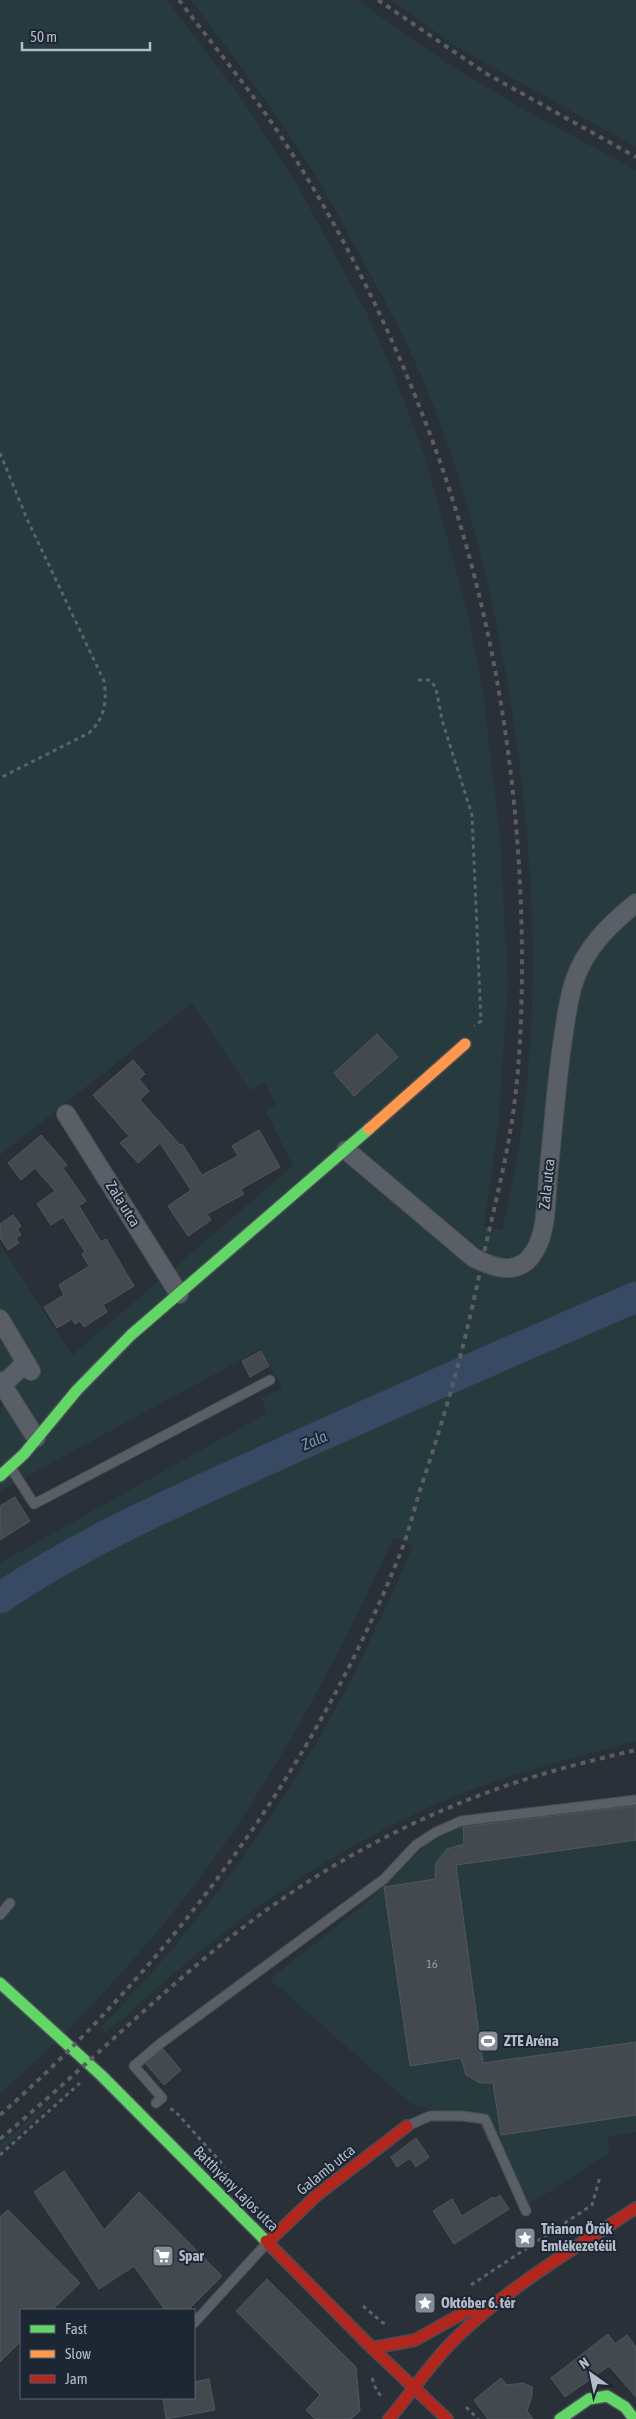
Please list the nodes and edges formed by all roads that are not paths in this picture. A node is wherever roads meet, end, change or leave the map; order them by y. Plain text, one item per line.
1 (636, 903) edge
2 (465, 1044) road end
3 (66, 1114) dead end
4 (346, 1150) junction
5 (179, 1294) junction
6 (0, 1319) edge
7 (270, 1380) dead end
8 (1, 1383) edge
9 (36, 1438) junction
10 (11, 1468) junction
11 (0, 1476) edge
12 (636, 1800) edge
13 (10, 1903) dead end
14 (0, 1916) edge
15 (0, 1983) edge
16 (156, 2103) dead end
17 (407, 2126) joint
18 (636, 2208) edge
19 (526, 2211) dead end
20 (268, 2242) junction
21 (534, 2275) junction
22 (195, 2322) edge
23 (372, 2348) junction
24 (415, 2388) junction
25 (389, 2419) edge
26 (446, 2419) edge
27 (560, 2419) edge
28 (634, 2419) edge

1 - 4 street, Zala utca
2 - 4 street
3 - 5 street, Zala utca
4 - 5 street
5 - 9 street
6 - 8 street
7 - 10 lane
8 - 9 street
9 - 10 street
10 - 11 street
12 - 16 lane
13 - 14 lane
15 - 20 street, Batthyány Lajos utca
17 - 19 lane
17 - 20 street, Galamb utca
18 - 21 street
20 - 22 lane
20 - 23 street, Batthyány Lajos utca
21 - 23 street
21 - 24 street
23 - 24 street, Batthyány Lajos utca
24 - 25 street
24 - 26 street, Batthyány Lajos utca
27 - 28 street

